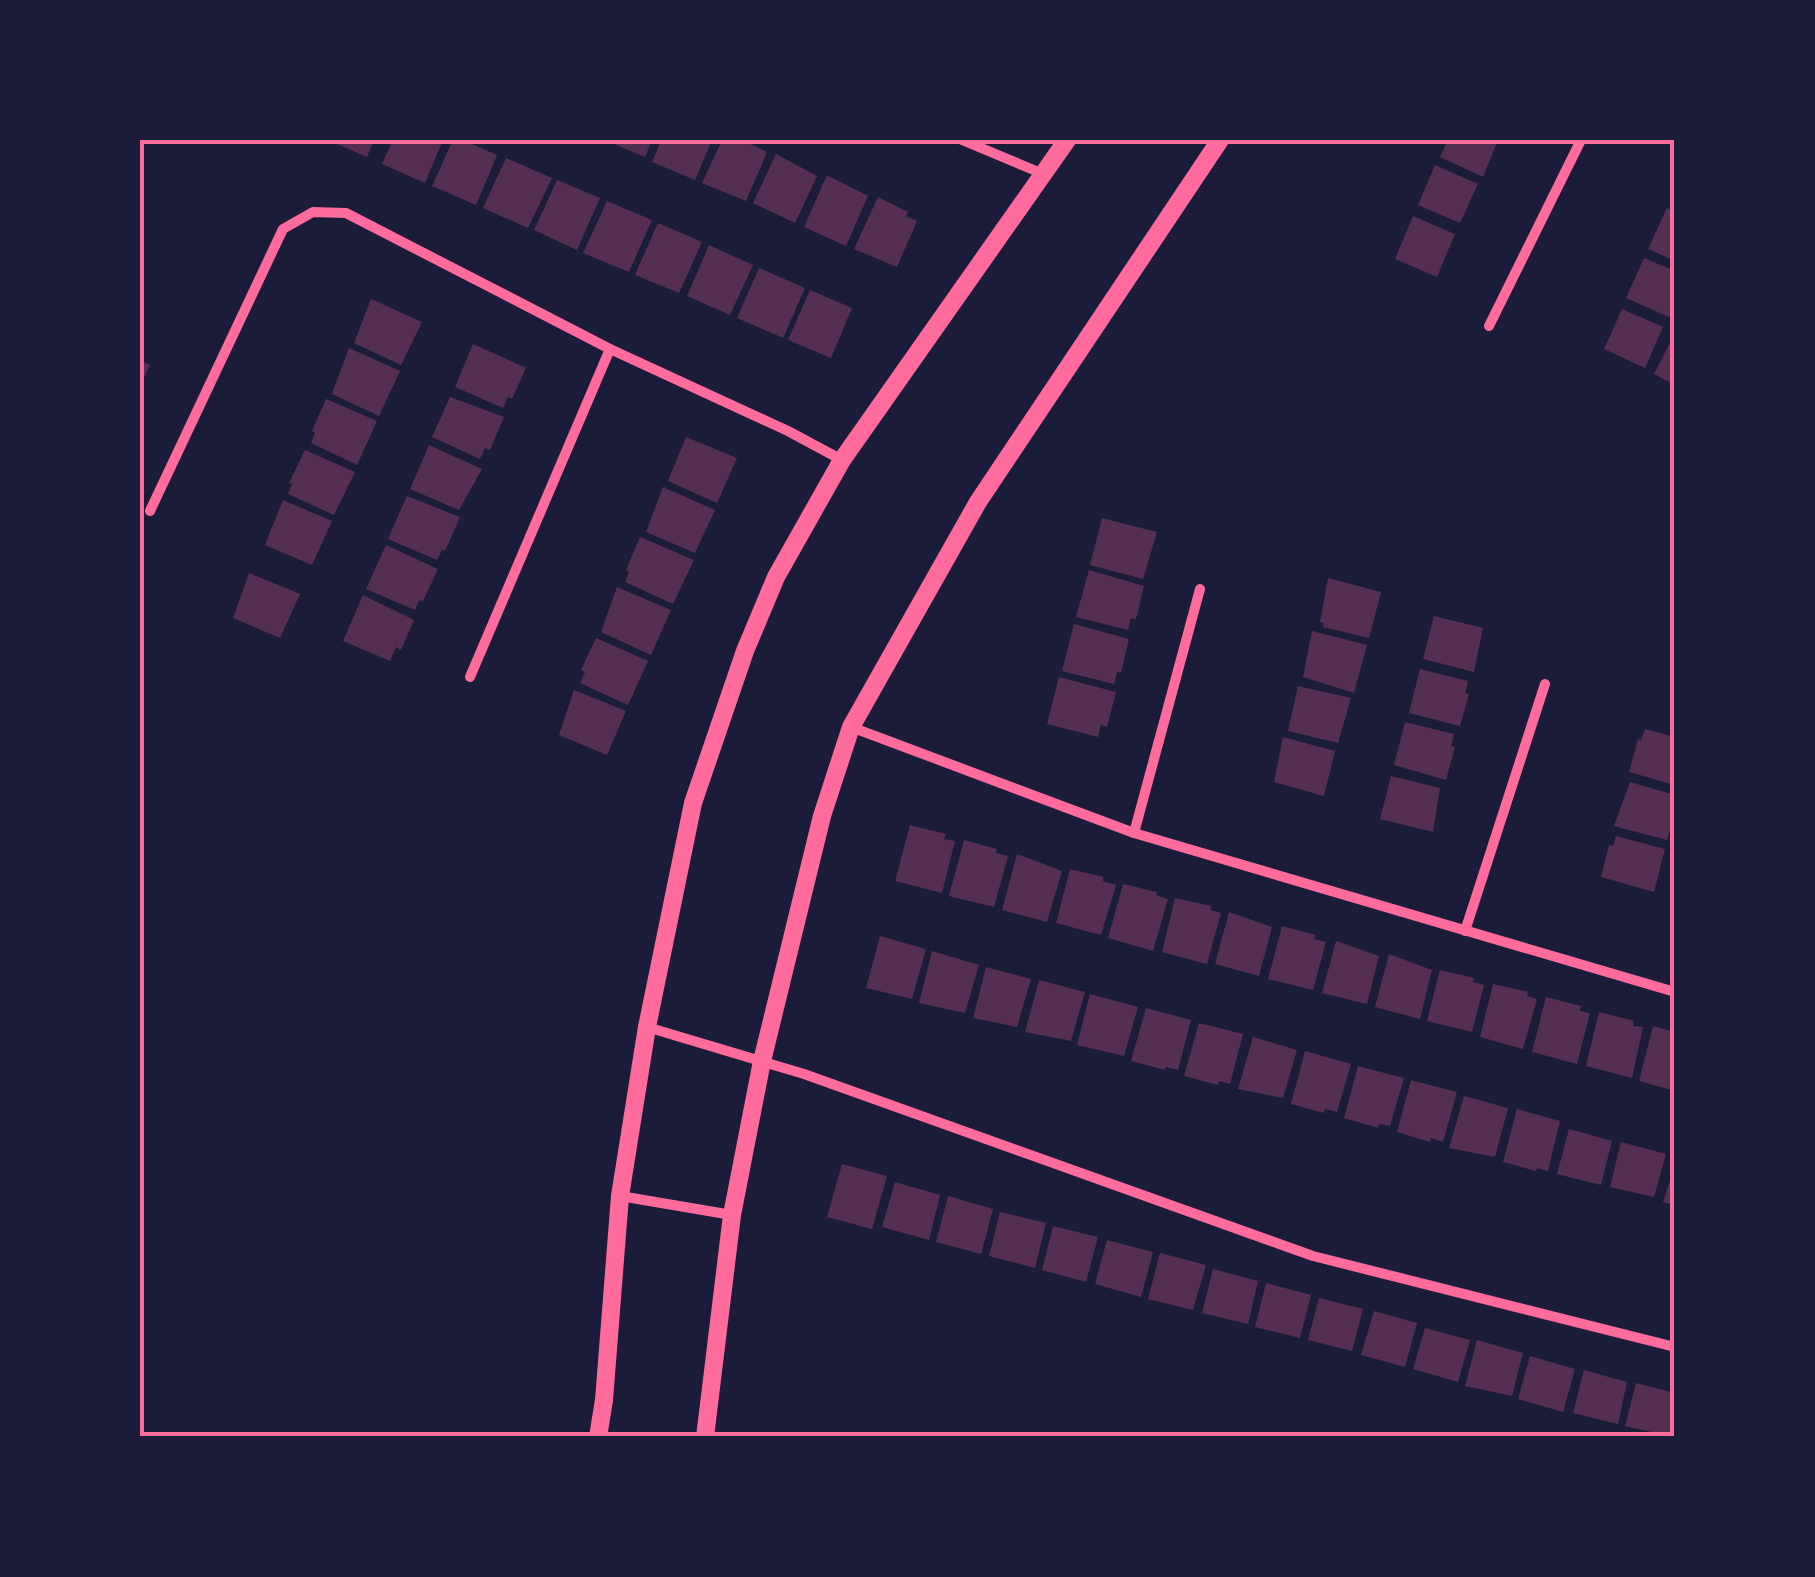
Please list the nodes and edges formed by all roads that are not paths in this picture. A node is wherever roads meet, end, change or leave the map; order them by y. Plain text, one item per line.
1 (962, 140) edge
2 (1066, 140) edge
3 (1220, 140) edge
4 (1581, 140) edge
5 (1041, 173) junction
6 (1490, 326) dead end
7 (610, 349) junction
8 (842, 460) junction
9 (150, 510) dead end
10 (1200, 589) dead end
11 (470, 677) dead end
12 (1545, 684) dead end
13 (851, 726) junction
14 (1134, 833) junction
15 (1465, 931) junction
16 (1675, 992) edge
17 (647, 1027) junction
18 (762, 1061) junction
19 (620, 1196) junction
20 (732, 1215) junction
21 (1675, 1347) edge
22 (598, 1437) edge
23 (705, 1437) edge

1 - 5 street
2 - 5 street
3 - 13 street
4 - 6 street
5 - 8 street
7 - 8 street
7 - 9 street
7 - 11 street
8 - 17 street
10 - 14 street
12 - 15 street
13 - 14 street
13 - 18 street
14 - 15 street
15 - 16 street
17 - 18 street
17 - 19 street
18 - 20 street
18 - 21 street
19 - 20 street
19 - 22 street
20 - 23 street

